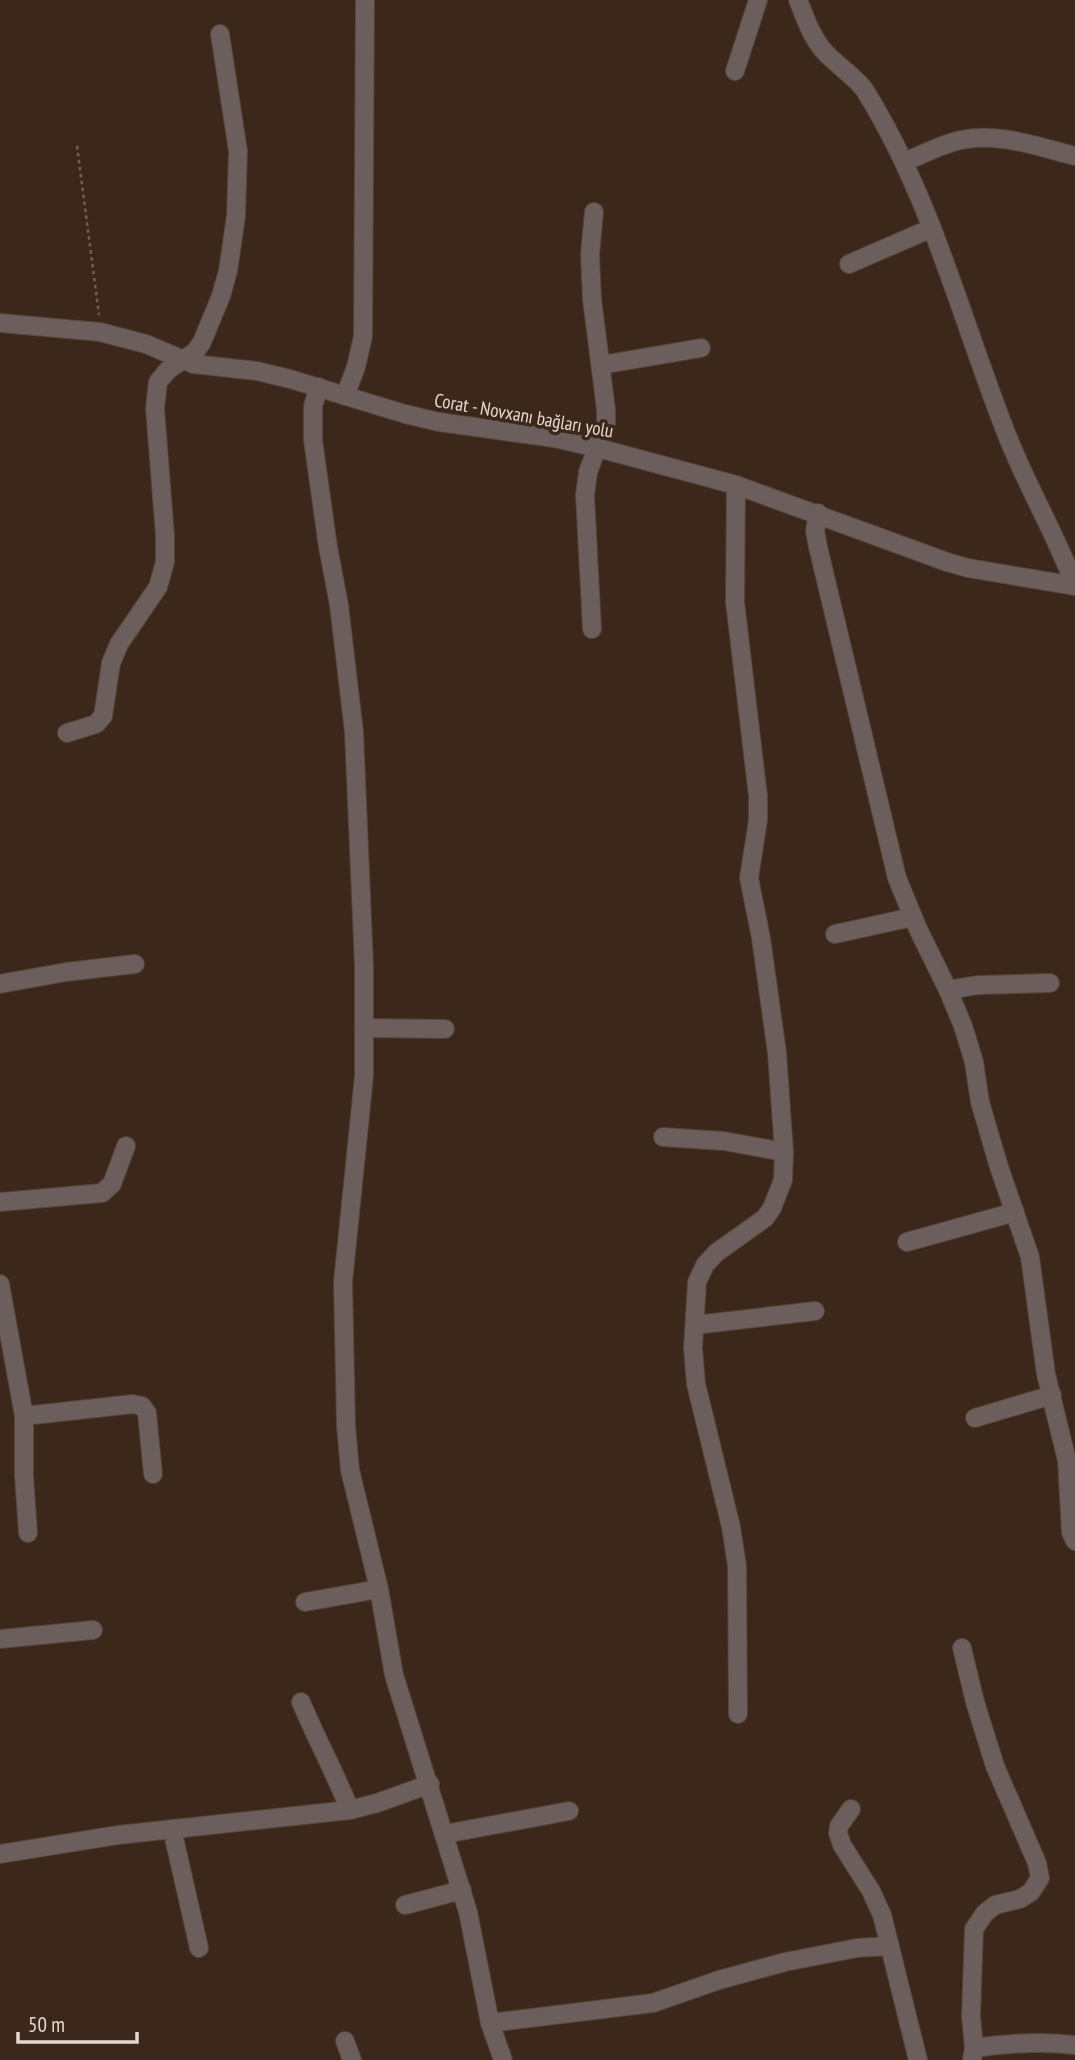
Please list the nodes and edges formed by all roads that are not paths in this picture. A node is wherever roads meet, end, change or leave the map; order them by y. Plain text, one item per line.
1 (365, 0) edge
2 (758, 0) edge
3 (798, 0) edge
4 (220, 34) dead end
5 (735, 71) dead end
6 (1075, 156) edge
7 (905, 162) junction
8 (594, 212) dead end
9 (932, 228) junction
10 (849, 264) dead end
11 (0, 323) edge
12 (701, 348) dead end
13 (184, 361) junction
14 (601, 365) junction
15 (319, 387) junction
16 (345, 396) junction
17 (598, 448) junction
18 (736, 485) junction
19 (818, 513) junction
20 (1075, 586) edge
21 (592, 629) dead end
22 (67, 733) dead end
23 (913, 917) junction
24 (835, 934) dead end
25 (135, 964) dead end
26 (1050, 983) dead end
27 (0, 984) edge
28 (948, 990) junction
29 (365, 1028) junction
30 (445, 1029) dead end
31 (663, 1137) dead end
32 (126, 1146) dead end
33 (784, 1152) junction
34 (0, 1202) edge
35 (1014, 1213) junction
36 (907, 1242) dead end
37 (0, 1284) edge
38 (815, 1311) dead end
39 (695, 1325) junction
40 (1052, 1395) junction
41 (24, 1416) junction
42 (975, 1418) dead end
43 (153, 1474) dead end
44 (28, 1532) dead end
45 (1075, 1541) edge
46 (379, 1589) junction
47 (305, 1602) dead end
48 (93, 1629) dead end
49 (0, 1639) edge
50 (962, 1648) dead end
51 (301, 1702) dead end
52 (738, 1714) dead end
53 (430, 1784) junction
54 (851, 1809) dead end
55 (350, 1810) junction
56 (569, 1811) dead end
57 (172, 1829) junction
58 (445, 1834) junction
59 (0, 1854) edge
60 (462, 1890) junction
61 (405, 1905) dead end
62 (890, 1946) junction
63 (199, 1948) dead end
64 (490, 2024) junction
65 (345, 2040) dead end
66 (1075, 2045) edge
67 (973, 2054) edge
68 (352, 2060) edge
69 (503, 2060) edge
70 (918, 2060) edge

1 - 16 street
2 - 5 street
3 - 7 street
4 - 13 street
6 - 7 street
7 - 9 street
8 - 14 street
9 - 10 street
9 - 20 street
11 - 13 street, Corat - Novxanı bağları yolu
12 - 14 street
13 - 15 street, Corat - Novxanı bağları yolu
13 - 22 street
14 - 17 street
15 - 16 street, Corat - Novxanı bağları yolu
15 - 29 street
16 - 17 street, Corat - Novxanı bağları yolu
17 - 18 street, Corat - Novxanı bağları yolu
17 - 21 street
18 - 19 street, Corat - Novxanı bağları yolu
18 - 33 street
19 - 20 street, Corat - Novxanı bağları yolu
19 - 23 street
23 - 24 street
23 - 28 street
25 - 27 street
26 - 28 street
28 - 35 street
29 - 30 street
29 - 46 street
31 - 33 street
32 - 34 street
33 - 39 street
35 - 36 street
35 - 40 street
37 - 41 street
38 - 39 street
39 - 52 street
40 - 42 street
40 - 45 street
41 - 43 street
41 - 44 street
46 - 47 street
46 - 53 street
48 - 49 street
50 - 67 street
51 - 55 street
53 - 55 street
53 - 58 street
54 - 62 street
55 - 57 street
56 - 58 street
57 - 59 street
57 - 63 street
58 - 60 street
60 - 61 street
60 - 64 street
62 - 64 street
62 - 70 street
64 - 69 street
65 - 68 street
66 - 67 street

